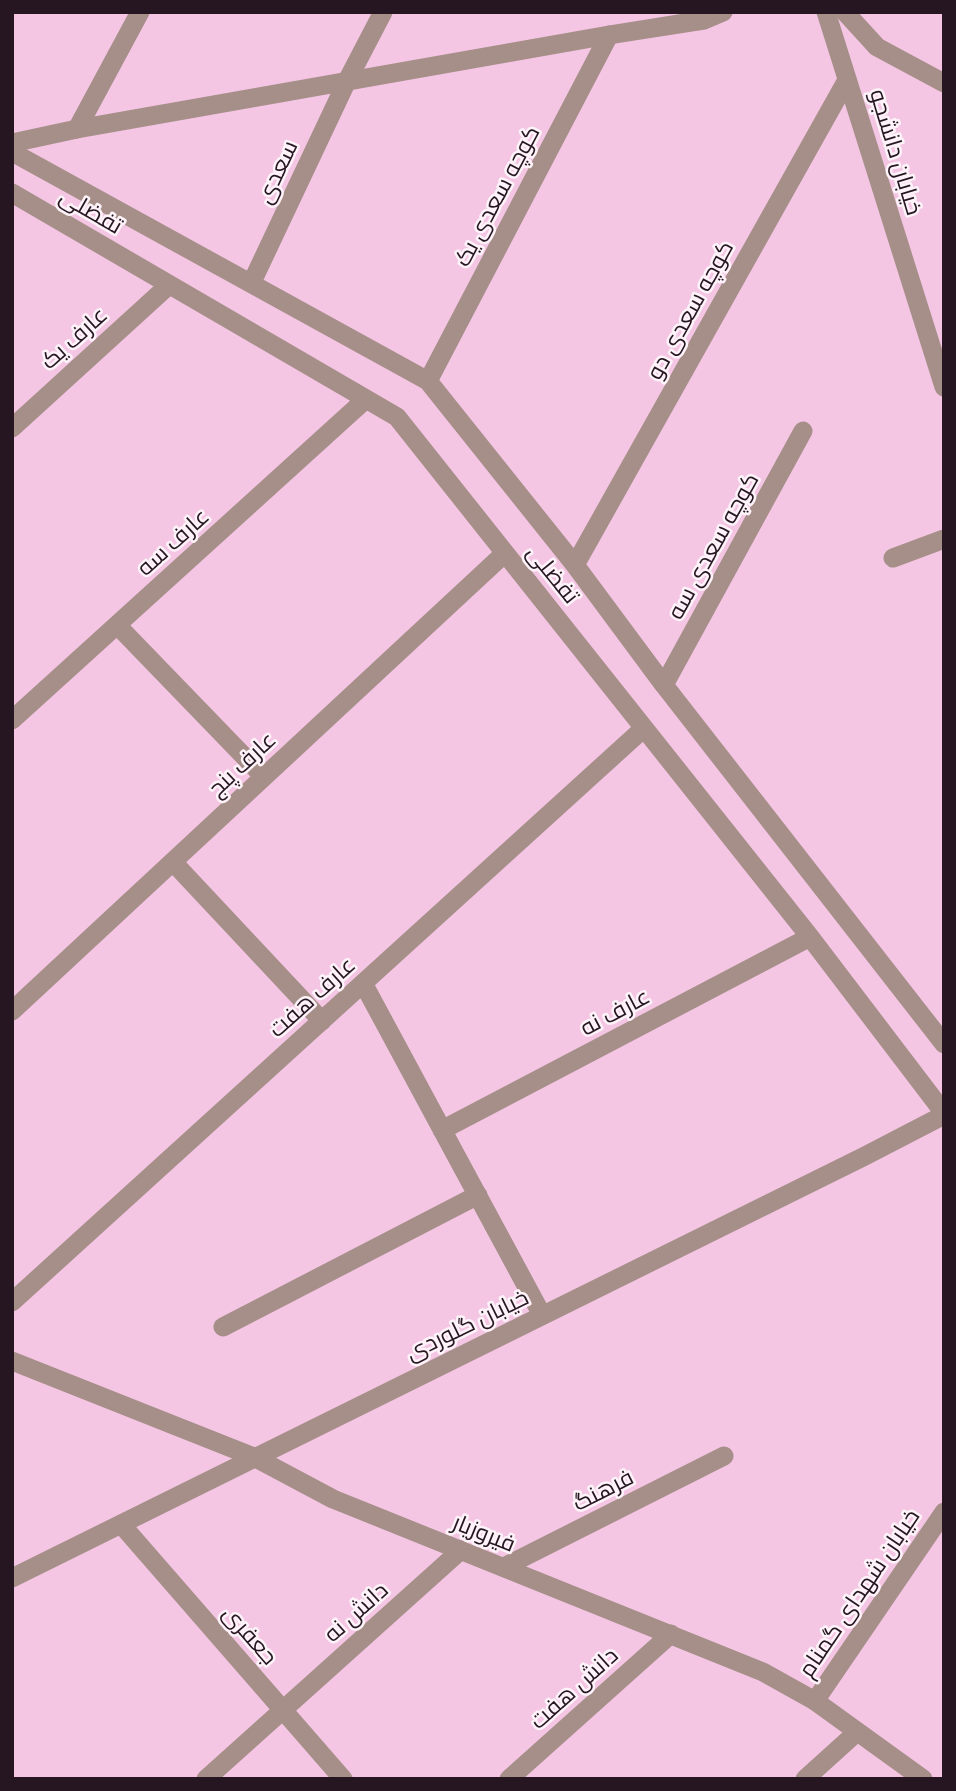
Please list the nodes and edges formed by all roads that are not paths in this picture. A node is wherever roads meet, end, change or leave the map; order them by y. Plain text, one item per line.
1 (140, 12) edge
2 (383, 12) edge
3 (723, 12) edge
4 (826, 12) edge
5 (845, 12) edge
6 (609, 35) junction
7 (847, 80) junction
8 (346, 83) junction
9 (944, 83) edge
10 (77, 129) junction
11 (12, 143) edge
12 (12, 152) edge
13 (12, 193) edge
14 (253, 282) junction
15 (169, 285) junction
16 (428, 380) junction
17 (944, 387) edge
18 (366, 399) junction
19 (12, 428) edge
20 (803, 431) dead end
21 (944, 539) edge
22 (505, 553) junction
23 (893, 558) dead end
24 (575, 565) junction
25 (117, 625) junction
26 (664, 685) junction
27 (12, 720) edge
28 (643, 728) junction
29 (264, 777) junction
30 (173, 862) junction
31 (810, 937) junction
32 (363, 983) junction
33 (12, 1011) edge
34 (322, 1021) junction
35 (944, 1044) edge
36 (944, 1114) edge
37 (442, 1130) junction
38 (478, 1195) junction
39 (12, 1302) edge
40 (542, 1315) junction
41 (223, 1327) dead end
42 (12, 1361) edge
43 (724, 1456) dead end
44 (254, 1457) junction
45 (944, 1512) edge
46 (121, 1524) junction
47 (461, 1550) junction
48 (504, 1567) junction
49 (12, 1578) edge
50 (671, 1634) junction
51 (815, 1701) junction
52 (283, 1710) junction
53 (858, 1731) junction
54 (206, 1779) edge
55 (343, 1779) edge
56 (509, 1779) edge
57 (805, 1779) edge
58 (923, 1779) edge

1 - 10 street
2 - 8 street, سعدی
3 - 6 street
4 - 7 street, خیابان دانشجو
5 - 9 street
6 - 8 street
6 - 16 street, کوچه سعدی یک
7 - 17 street, خیابان دانشجو
7 - 24 street, کوچه سعدی دو
8 - 10 street
8 - 14 street, سعدی
10 - 11 street
12 - 14 street, تفضلی
13 - 15 street, تفضلی
14 - 16 street, تفضلی
15 - 18 street, تفضلی
15 - 19 street, عارف یک
16 - 24 street, تفضلی
18 - 22 street, تفضلی
18 - 25 street, عارف سه
20 - 26 street, کوچه سعدی سه
21 - 23 street
22 - 28 street, تفضلی
22 - 29 street, عارف پنج
24 - 26 street, تفضلی
25 - 27 street, عارف سه
25 - 29 street
26 - 35 street, تفضلی
28 - 31 street, تفضلی
28 - 32 street, عارف هفت
29 - 30 street, عارف پنج
30 - 33 street, عارف پنج
30 - 34 street
31 - 36 street, تفضلی
31 - 37 street, عارف نه
32 - 34 street, عارف هفت
32 - 37 street
34 - 39 street, عارف هفت
36 - 40 street, خیابان گلوردی
37 - 38 street
38 - 40 street
38 - 41 street
40 - 44 street, خیابان گلوردی
42 - 44 street, فیروزیار
43 - 48 street, فرهنگ
44 - 46 street, خیابان گلوردی
44 - 47 street, فیروزیار
45 - 51 street, خیابان شهدای گمنام
46 - 49 street, خیابان گلوردی
46 - 52 street, جعفری
47 - 48 street, فیروزیار
47 - 52 street, دانش نه
48 - 50 street, فیروزیار
50 - 51 street, فیروزیار
50 - 56 street, دانش هفت
51 - 53 street, فیروزیار
52 - 54 street, دانش نه
52 - 55 street, جعفری
53 - 57 street
53 - 58 street, فیروزیار

